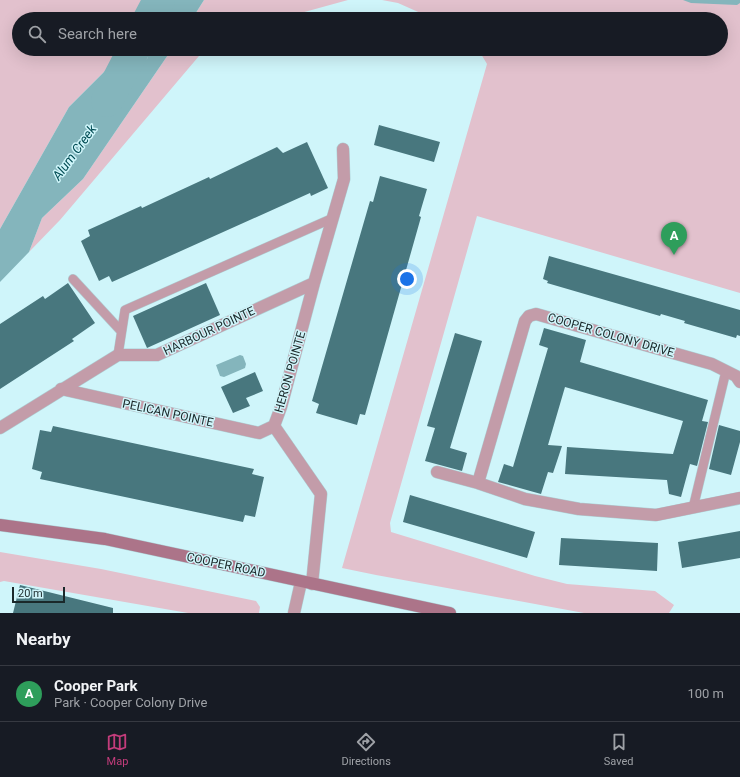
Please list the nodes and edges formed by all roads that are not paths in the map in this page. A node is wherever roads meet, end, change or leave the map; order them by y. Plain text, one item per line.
1 (343, 149) dead end
2 (333, 218) junction
3 (73, 279) dead end
4 (314, 283) junction
5 (121, 331) junction
6 (118, 355) junction
7 (726, 371) junction
8 (740, 382) edge
9 (61, 390) junction
10 (274, 426) junction
11 (0, 428) edge
12 (437, 472) dead end
13 (478, 483) junction
14 (740, 498) edge
15 (693, 508) junction
16 (0, 525) edge
17 (306, 583) junction
18 (294, 613) edge
19 (450, 613) edge

1 - 2 street, HERON POINTE
2 - 4 street, HERON POINTE
2 - 5 lane
3 - 5 lane
4 - 6 street, HARBOUR POINTE
4 - 10 street, HERON POINTE
5 - 6 lane
6 - 9 street
7 - 8 street, COOPER COLONY DRIVE
7 - 13 street, COOPER COLONY DRIVE
7 - 15 lane
9 - 10 street, PELICAN POINTE
9 - 11 street
10 - 17 street, HERON POINTE
12 - 13 street
13 - 15 street
14 - 15 street
16 - 17 street, COOPER ROAD
17 - 18 street, HERON POINTE
17 - 19 street, COOPER ROAD

